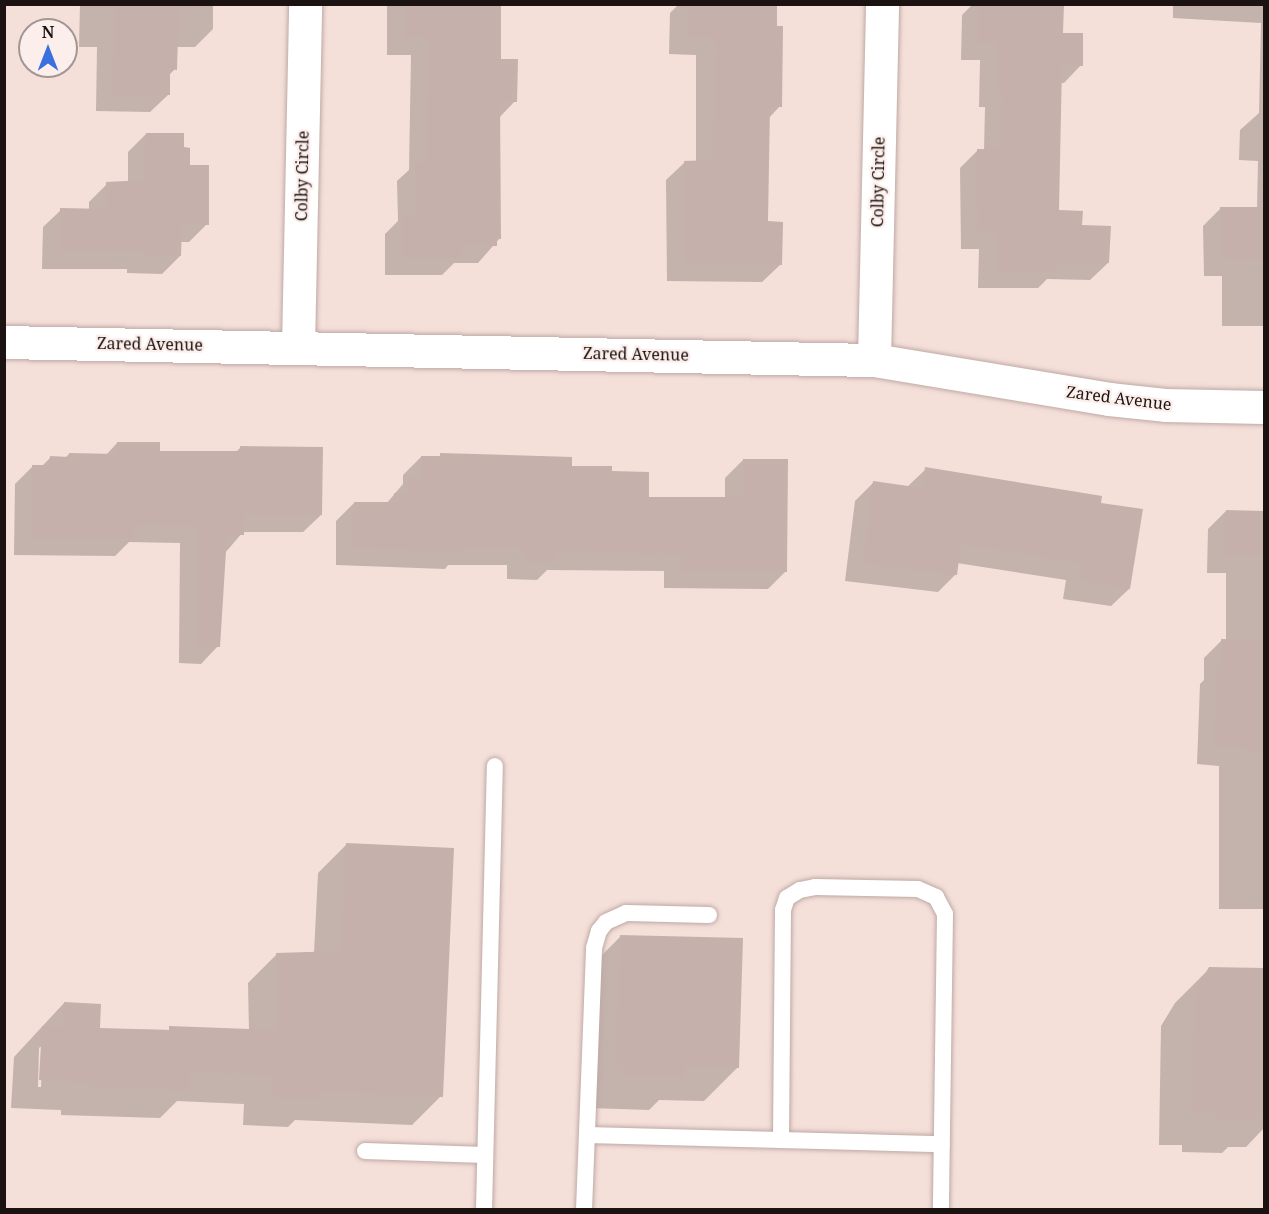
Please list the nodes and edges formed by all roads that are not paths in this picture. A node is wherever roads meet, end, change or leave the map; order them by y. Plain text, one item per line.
1 (305, 4) edge
2 (882, 4) edge
3 (4, 342) edge
4 (298, 347) junction
5 (874, 360) junction
6 (1264, 407) edge
7 (495, 765) dead end
8 (710, 915) dead end
9 (587, 1136) junction
10 (781, 1140) junction
11 (942, 1144) junction
12 (365, 1150) dead end
13 (485, 1155) junction
14 (484, 1209) edge
15 (584, 1209) edge
16 (941, 1209) edge

1 - 4 street, Colby Circle
2 - 5 street, Colby Circle
3 - 4 street, Zared Avenue
4 - 5 street, Zared Avenue
5 - 6 street, Zared Avenue
7 - 13 lane
8 - 9 lane
9 - 10 lane
9 - 15 lane
10 - 11 lane
10 - 11 lane
11 - 16 lane
12 - 13 lane
13 - 14 lane

